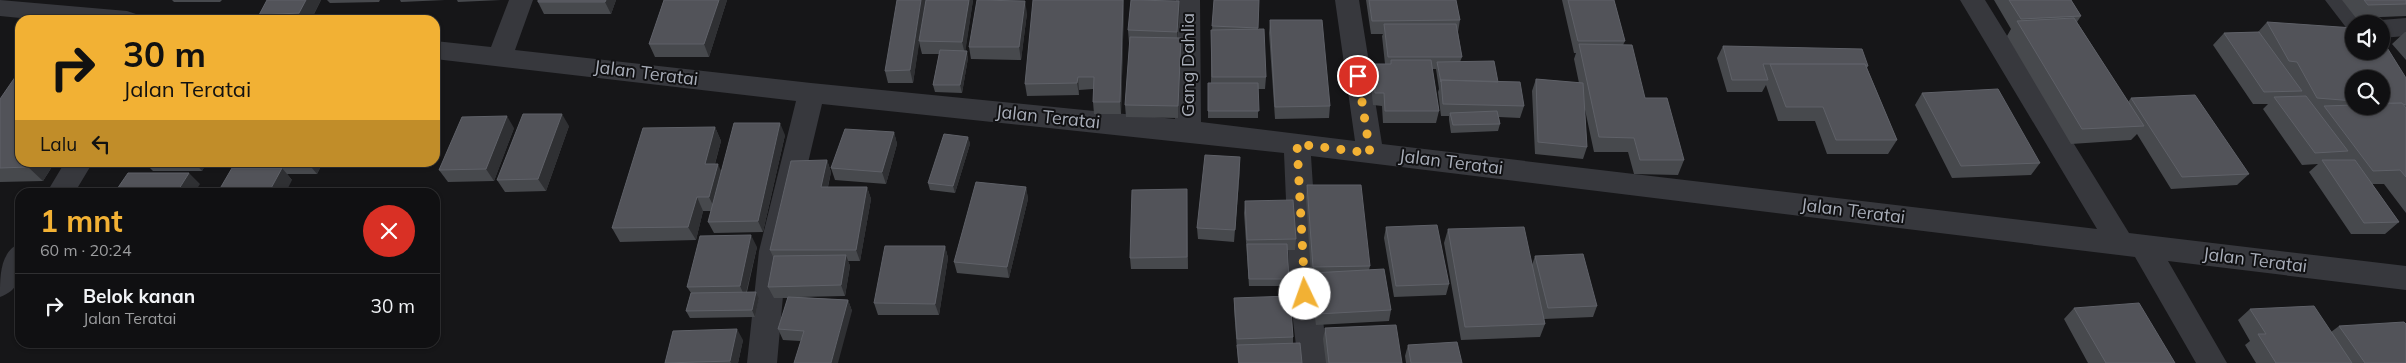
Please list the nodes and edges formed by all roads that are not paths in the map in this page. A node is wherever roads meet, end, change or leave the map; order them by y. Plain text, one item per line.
1 (521, 0) edge
2 (1188, 0) edge
3 (1347, 0) edge
4 (1972, 0) edge
5 (2337, 0) edge
6 (0, 7) edge
7 (78, 15) edge
8 (2350, 15) edge
9 (2406, 27) edge
10 (2390, 28) edge
11 (440, 50) edge
12 (500, 56) junction
13 (811, 93) junction
14 (1188, 131) junction
15 (1297, 144) junction
16 (1370, 153) junction
17 (77, 167) edge
18 (64, 188) edge
19 (2132, 245) junction
20 (15, 262) edge
21 (2406, 278) edge
22 (0, 285) edge
23 (762, 363) edge
24 (1313, 363) edge
25 (2212, 363) edge

1 - 12 street
2 - 14 street, Gang Dahlia
3 - 16 street
4 - 19 street
5 - 8 street
6 - 7 street
9 - 10 street
11 - 12 street, Jalan Teratai
12 - 13 street, Jalan Teratai
13 - 14 street, Jalan Teratai
13 - 23 street
14 - 15 street, Jalan Teratai
15 - 16 street, Jalan Teratai
15 - 24 street
16 - 19 street, Jalan Teratai
17 - 18 street
19 - 21 street, Jalan Teratai
19 - 25 street
20 - 22 street

